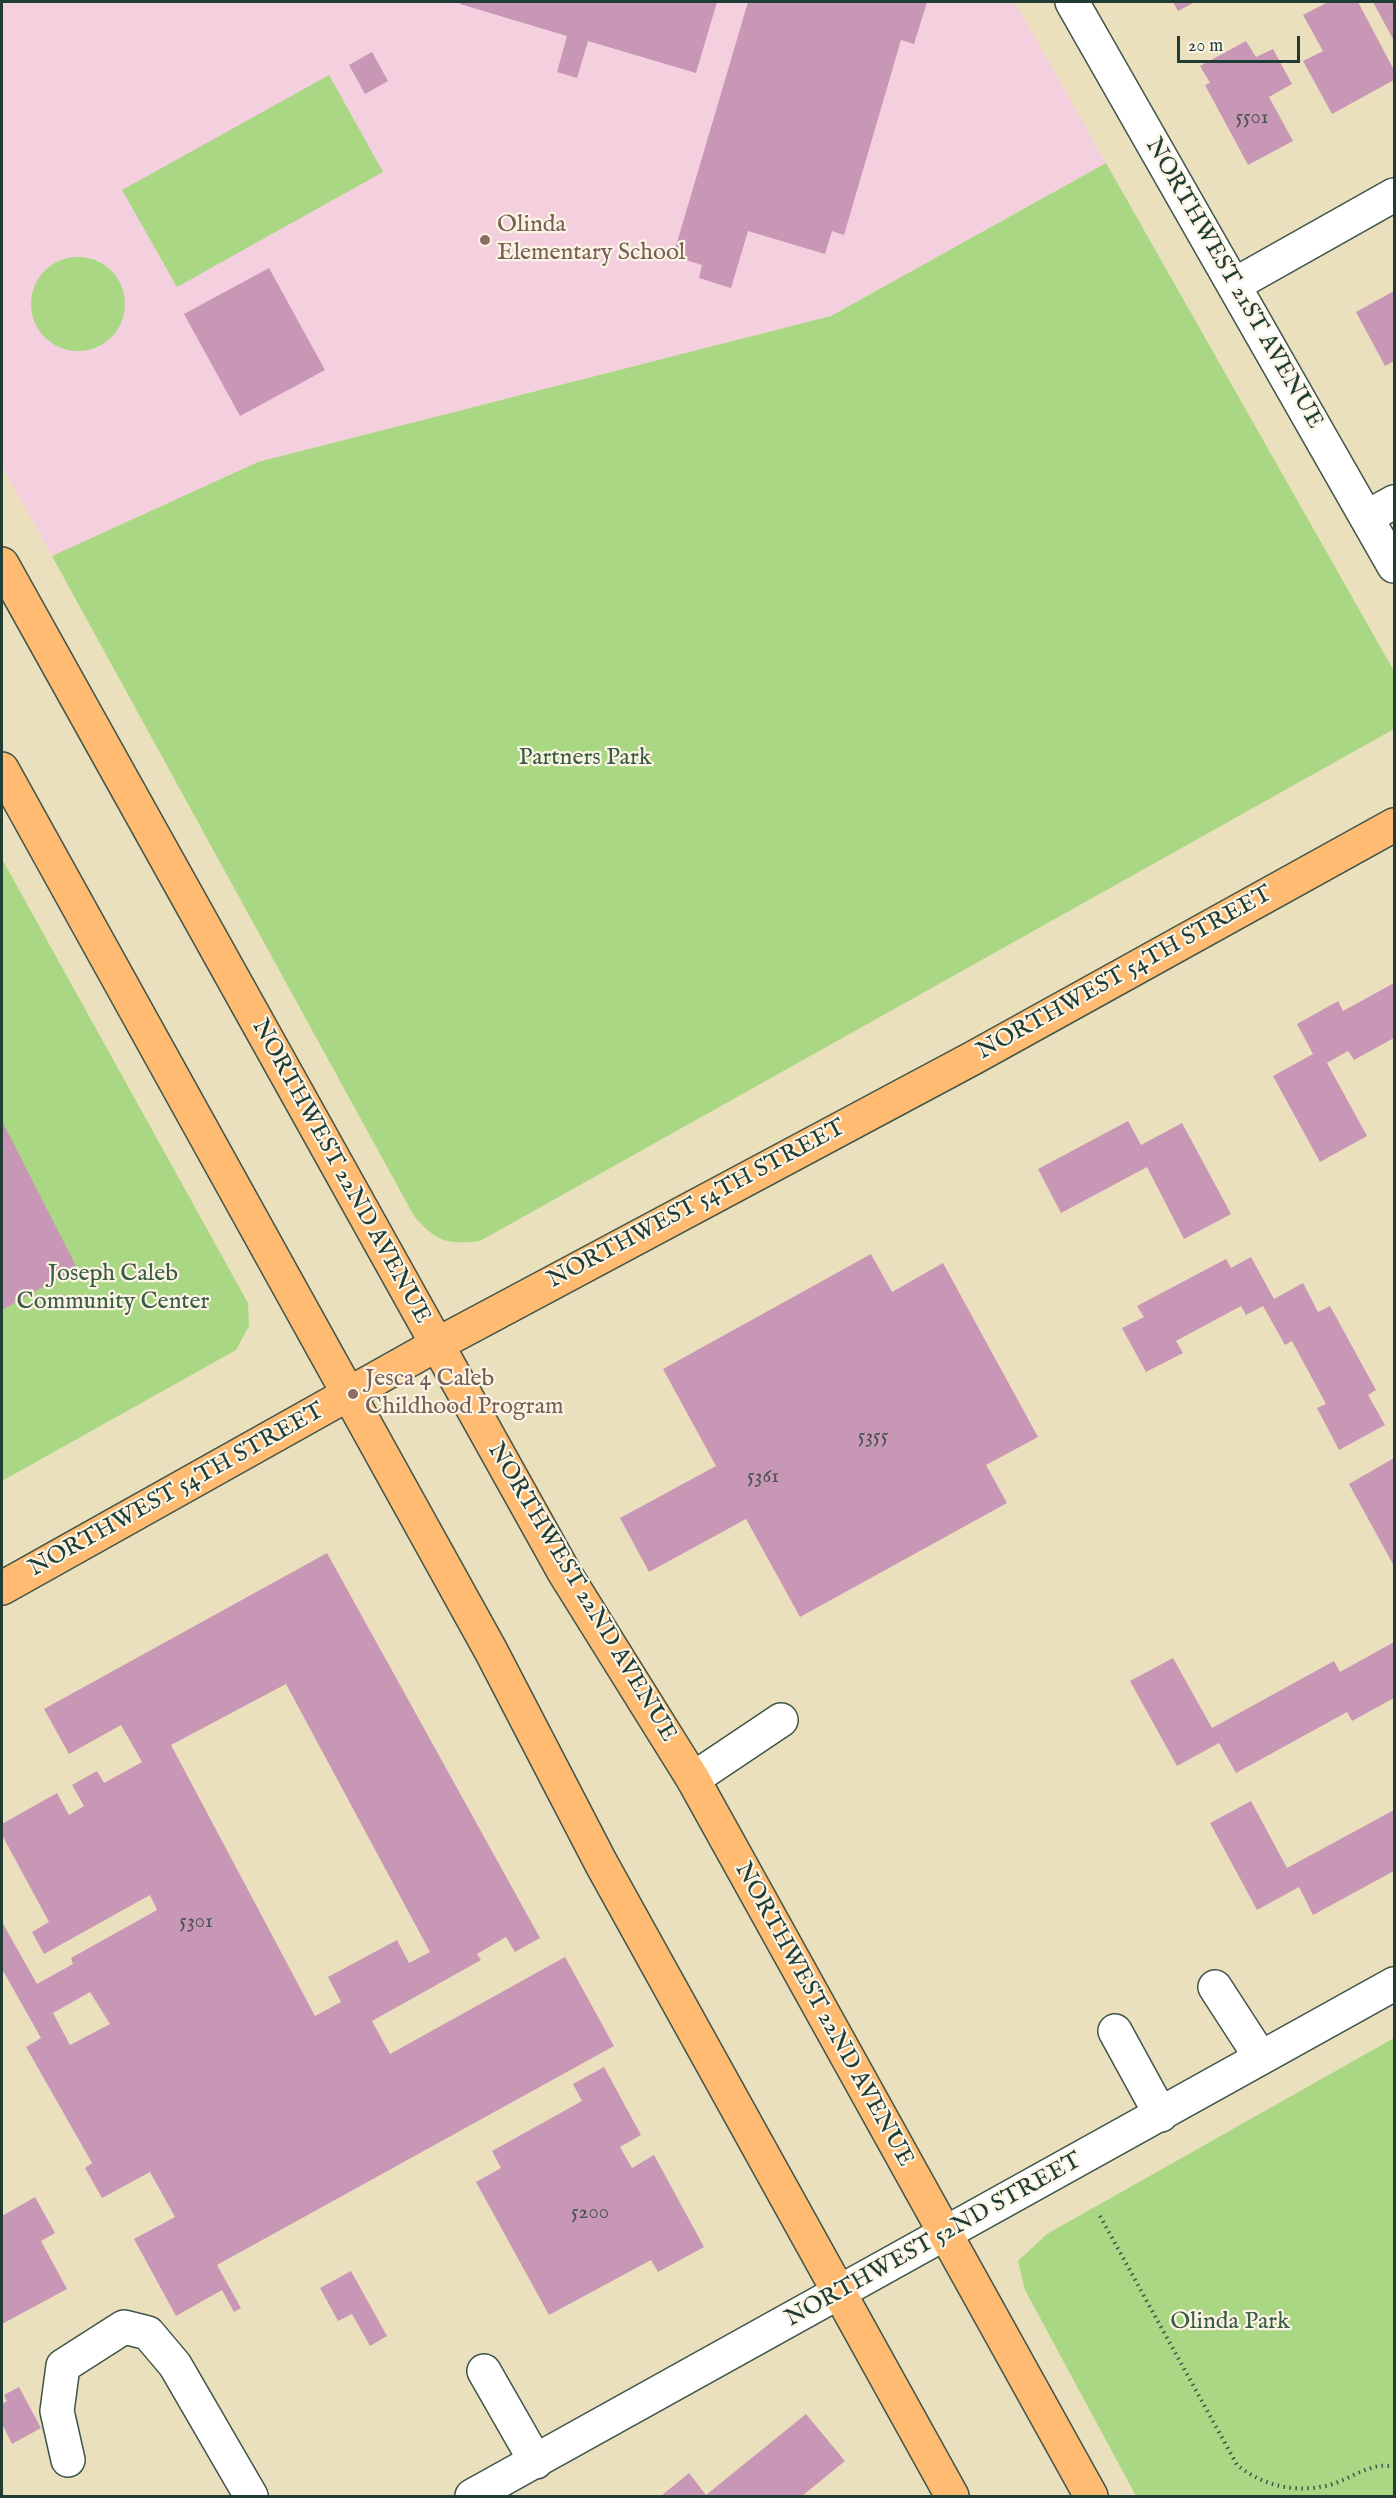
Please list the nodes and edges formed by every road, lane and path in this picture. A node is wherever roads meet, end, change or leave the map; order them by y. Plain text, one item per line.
1 (1072, 2) edge
2 (1395, 195) edge
3 (1234, 285) junction
4 (1381, 509) edge
5 (2, 564) edge
6 (1395, 566) edge
7 (2, 769) edge
8 (1395, 825) edge
9 (436, 1345) junction
10 (349, 1395) junction
11 (2, 1588) edge
12 (782, 1720) dead end
13 (693, 1779) junction
14 (1395, 1984) edge
15 (1215, 1987) dead end
16 (1115, 2031) dead end
17 (1261, 2058) junction
18 (1161, 2115) junction
19 (1100, 2216) dead end
20 (945, 2235) junction
21 (840, 2293) junction
22 (484, 2371) dead end
23 (68, 2460) dead end
24 (536, 2462) junction
25 (1395, 2467) edge
26 (251, 2496) edge
27 (472, 2496) edge
28 (952, 2496) edge
29 (1091, 2496) edge

1 - 3 street, NORTHWEST 21ST AVENUE
2 - 3 street
3 - 4 street, NORTHWEST 21ST AVENUE
4 - 6 street, NORTHWEST 21ST AVENUE
5 - 9 main road, NORTHWEST 22ND AVENUE
7 - 10 main road
8 - 9 main road, NORTHWEST 54TH STREET
9 - 10 main road, NORTHWEST 54TH STREET
9 - 13 main road, NORTHWEST 22ND AVENUE
10 - 11 main road, NORTHWEST 54TH STREET
10 - 21 main road
12 - 13 street
13 - 20 main road, NORTHWEST 22ND AVENUE
14 - 17 street, NORTHWEST 52ND STREET
15 - 17 street
16 - 18 street
17 - 18 street, NORTHWEST 52ND STREET
18 - 20 street, NORTHWEST 52ND STREET
19 - 25 path
20 - 21 street, NORTHWEST 52ND STREET
20 - 29 main road, NORTHWEST 22ND AVENUE
21 - 24 street, NORTHWEST 52ND STREET
21 - 28 main road
22 - 24 street
23 - 26 street
24 - 27 street, NORTHWEST 52ND STREET

